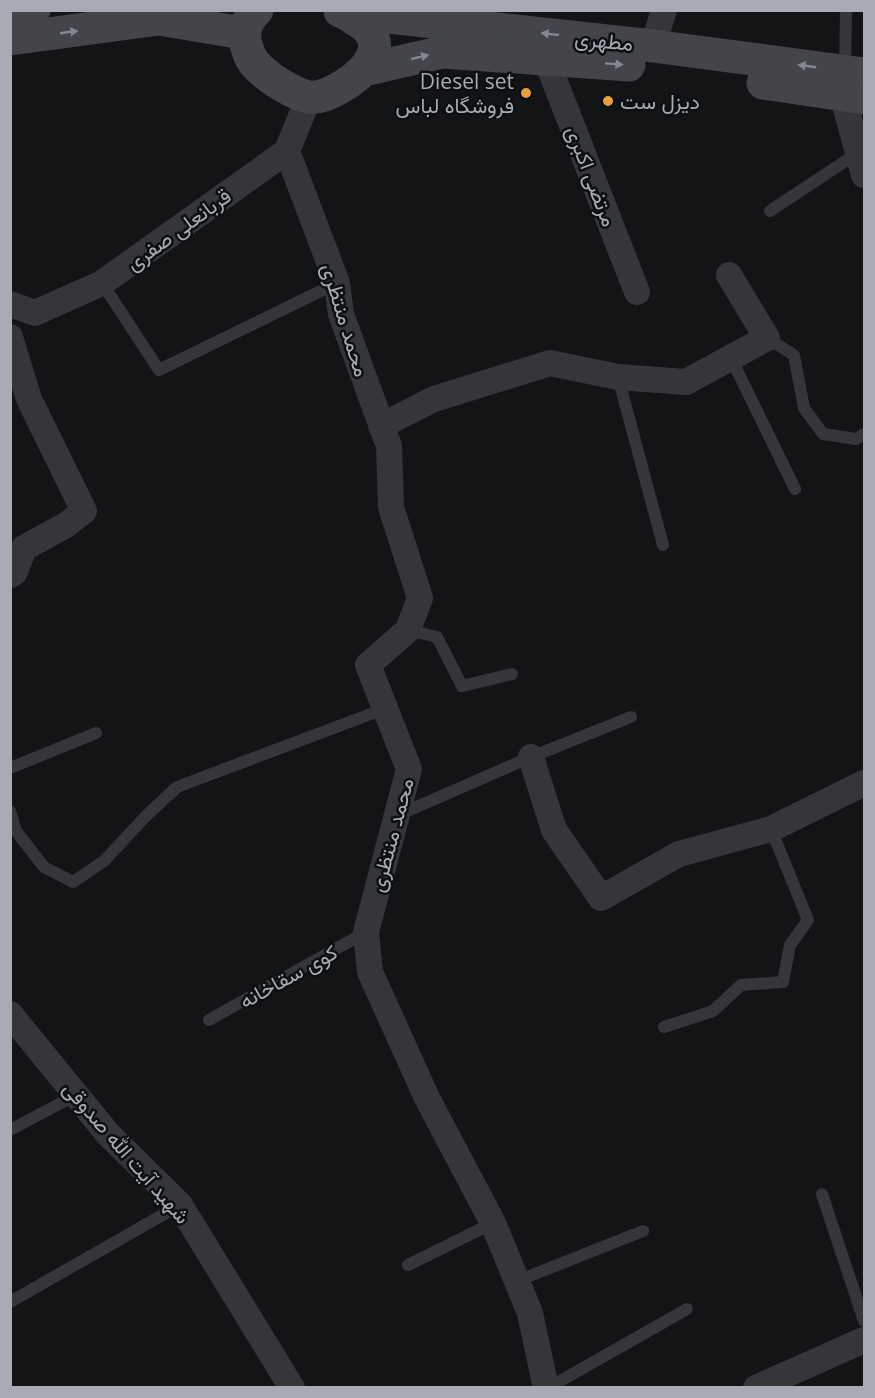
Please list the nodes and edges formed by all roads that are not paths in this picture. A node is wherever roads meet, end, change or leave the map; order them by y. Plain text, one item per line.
1 (34, 10) edge
2 (664, 10) edge
3 (846, 10) edge
4 (339, 11) edge
5 (10, 13) edge
6 (192, 17) edge
7 (250, 22) edge
8 (10, 39) edge
9 (653, 46) junction
10 (546, 59) junction
11 (363, 70) junction
12 (854, 84) edge
13 (309, 97) junction
14 (287, 151) junction
15 (862, 163) edge
16 (770, 211) dead end
17 (729, 275) dead end
18 (102, 283) junction
19 (337, 283) junction
20 (637, 292) dead end
21 (10, 304) edge
22 (10, 337) edge
23 (767, 338) junction
24 (731, 358) junction
25 (618, 376) junction
26 (381, 426) junction
27 (864, 434) edge
28 (795, 489) dead end
29 (663, 545) dead end
30 (10, 575) edge
31 (408, 630) junction
32 (513, 674) dead end
33 (384, 709) junction
34 (630, 717) dead end
35 (96, 733) dead end
36 (531, 757) junction
37 (10, 768) edge
38 (863, 780) edge
39 (10, 811) edge
40 (397, 816) junction
41 (771, 829) junction
42 (366, 932) junction
43 (209, 1020) dead end
44 (13, 1021) edge
45 (664, 1027) dead end
46 (76, 1095) junction
47 (10, 1130) edge
48 (822, 1194) dead end
49 (180, 1205) junction
50 (493, 1223) junction
51 (644, 1231) dead end
52 (408, 1265) dead end
53 (517, 1281) junction
54 (10, 1302) edge
55 (687, 1309) dead end
56 (864, 1320) edge
57 (864, 1340) edge
58 (292, 1388) edge
59 (547, 1388) edge
60 (756, 1388) edge

1 - 5 main road
2 - 9 street
3 - 12 lane
9 -> 4 main road, مطهری
4 - 11 main road
6 - 7 main road
8 -> 6 main road
7 - 13 main road
12 -> 9 main road, مطهری
11 -> 10 main road, مطهری
10 -> 12 main road, مطهری
10 - 20 street, مرتضی اکبری
11 - 13 main road
12 - 15 street
13 - 14 street
14 - 18 street, قربانعلی صفری
14 - 19 street, محمد منتظری
15 - 16 lane
17 - 23 street
18 - 19 lane
18 - 21 street, قربانعلی صفری
19 - 26 street, محمد منتظری
22 - 30 street
23 - 24 street
23 - 27 lane
24 - 25 street
24 - 28 lane
25 - 26 street
25 - 29 lane
26 - 31 street, محمد منتظری
31 - 32 lane
31 - 33 street, محمد منتظری
33 - 39 lane
33 - 40 street, محمد منتظری
34 - 36 lane
35 - 37 lane
36 - 40 lane
36 - 41 street
38 - 41 street
40 - 42 street, محمد منتظری
41 - 45 lane
42 - 43 lane, کوی سقاخانه
42 - 50 street, محمد منتظری
44 - 46 street, شهید آیت الله صدوقی
46 - 47 lane
46 - 49 street, شهید آیت الله صدوقی
48 - 56 lane
49 - 54 lane
49 - 58 street, شهید آیت الله صدوقی
50 - 52 lane
50 - 53 street, محمد منتظری
51 - 53 lane
53 - 59 street, محمد منتظری
55 - 59 lane
57 - 60 street

